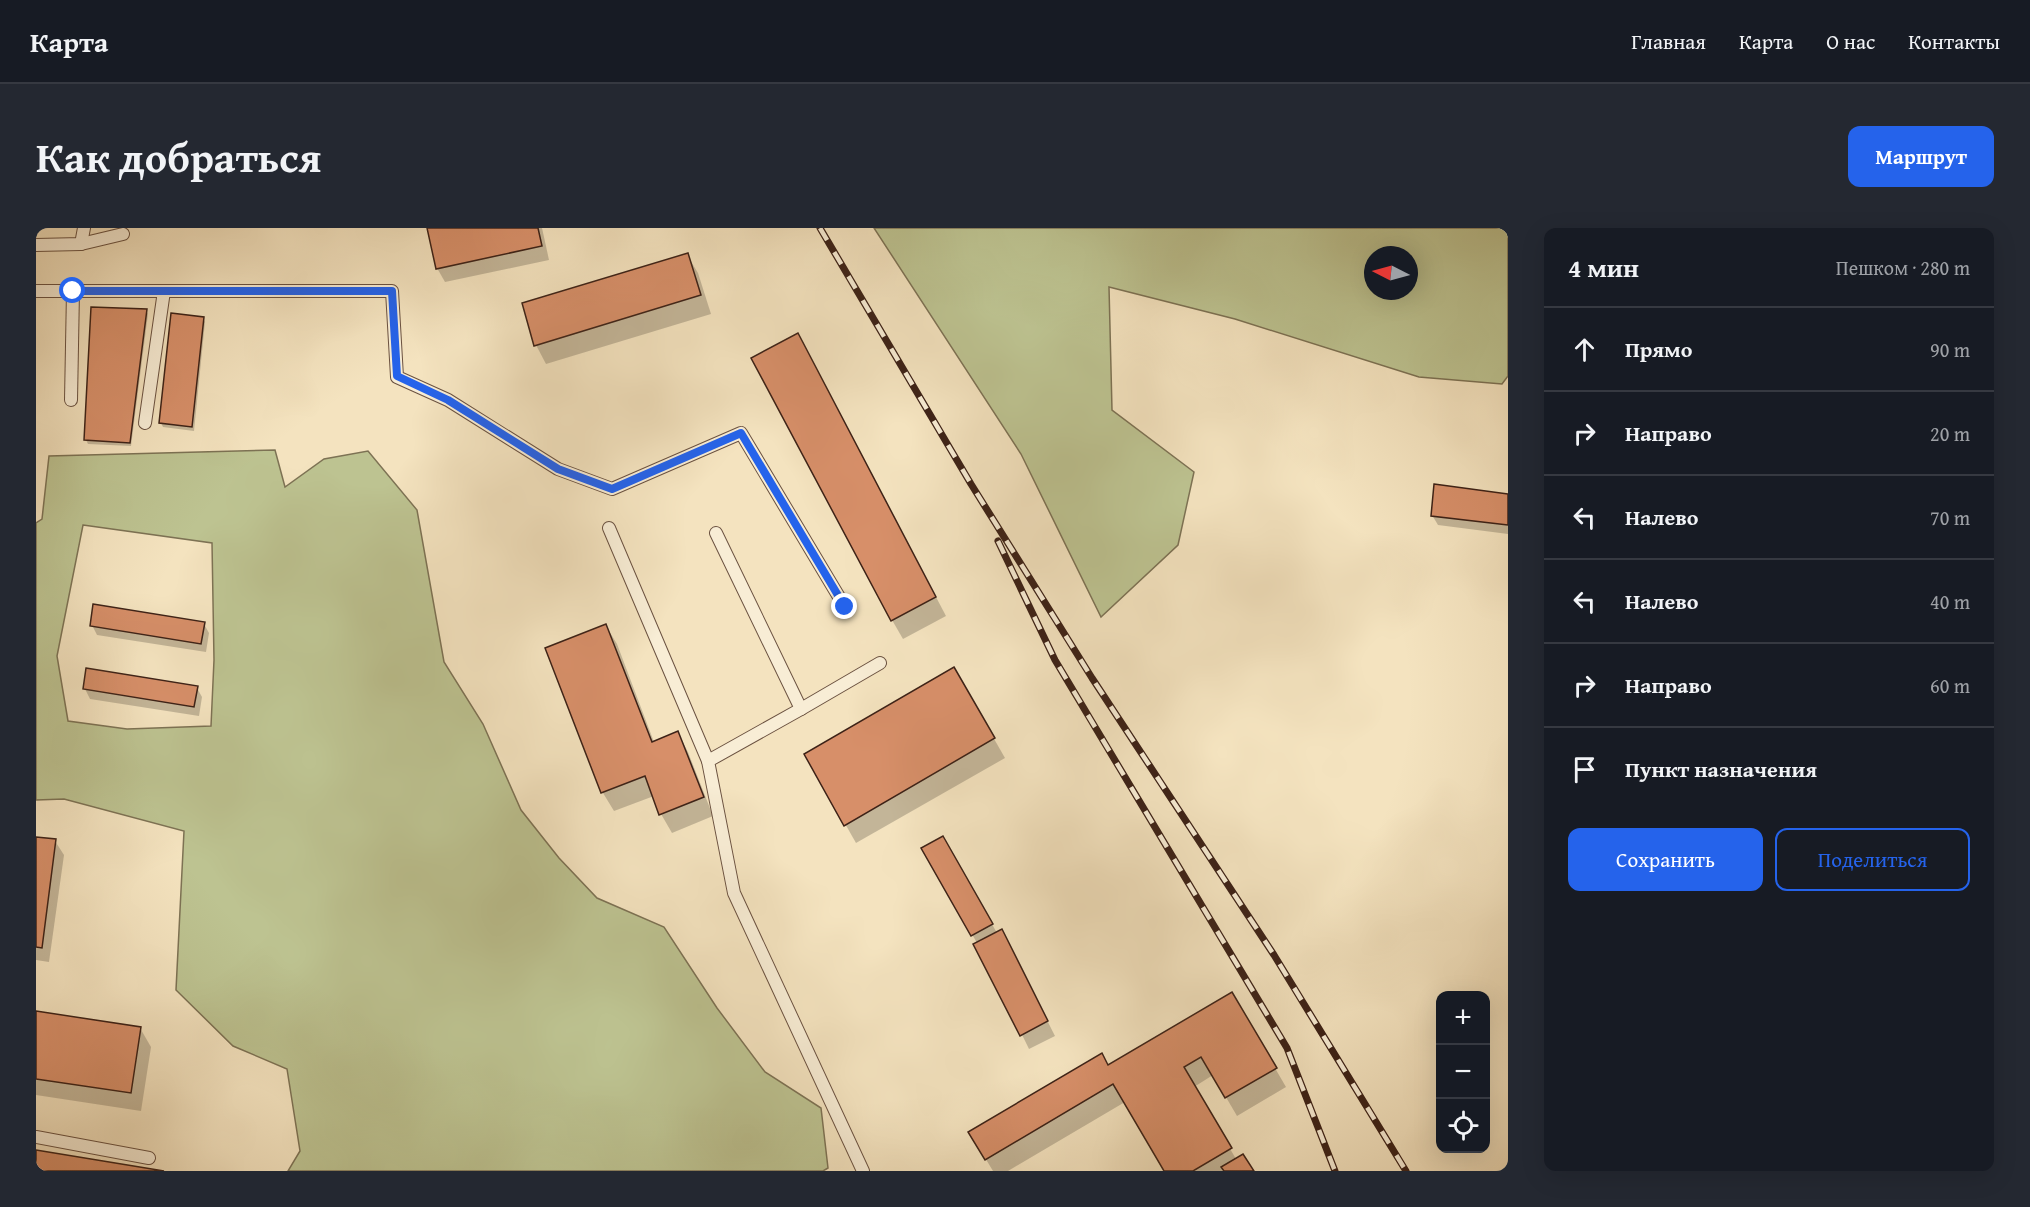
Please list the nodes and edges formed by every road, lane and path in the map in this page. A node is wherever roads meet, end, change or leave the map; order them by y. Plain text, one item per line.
1 (84, 228) edge
2 (123, 234) dead end
3 (81, 244) junction
4 (36, 245) edge
5 (36, 291) edge
6 (73, 291) junction
7 (164, 291) junction
8 (71, 400) dead end
9 (145, 423) dead end
10 (609, 528) dead end
11 (716, 533) dead end
12 (845, 607) dead end
13 (879, 663) dead end
14 (801, 709) junction
15 (708, 761) junction
16 (36, 1137) edge
17 (149, 1158) dead end
18 (863, 1171) edge

1 - 3 lane
2 - 3 lane
3 - 4 lane
5 - 6 lane
6 - 7 lane
6 - 8 lane
7 - 9 lane
7 - 12 lane
10 - 15 lane
11 - 14 lane
13 - 14 lane
14 - 15 lane
15 - 18 lane
16 - 17 lane

